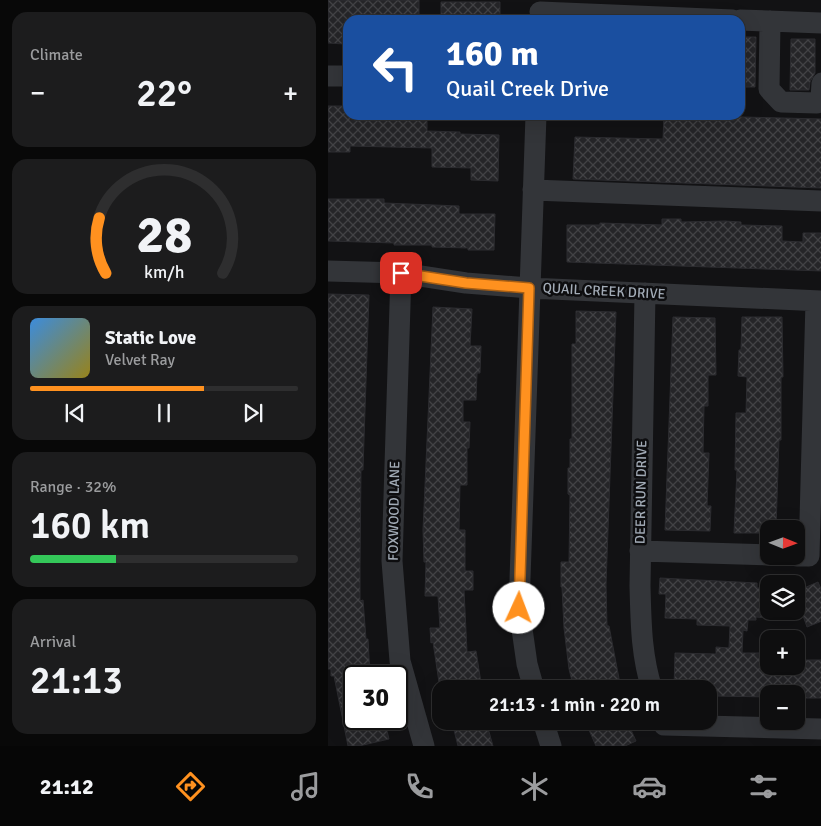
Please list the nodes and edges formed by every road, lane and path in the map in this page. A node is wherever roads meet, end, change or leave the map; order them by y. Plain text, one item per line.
1 (540, 11) edge
2 (626, 15) edge
3 (745, 20) edge
4 (770, 22) junction
5 (822, 24) edge
6 (328, 76) edge
7 (343, 76) edge
8 (822, 83) edge
9 (536, 120) edge
10 (533, 190) junction
11 (822, 200) edge
12 (328, 271) edge
13 (401, 273) junction
14 (529, 288) junction
15 (645, 293) junction
16 (819, 301) edge
17 (640, 551) junction
18 (760, 555) edge
19 (806, 556) edge
20 (531, 680) edge
21 (649, 680) edge
22 (717, 725) edge
23 (822, 729) edge
24 (546, 730) edge
25 (424, 746) edge
26 (551, 746) edge

1 - 2 street
3 - 4 street
4 - 5 street
4 - 8 street
6 - 7 street
9 - 10 street
10 - 11 street
10 - 14 street
12 - 13 street, QUAIL CREEK DRIVE
13 - 14 street, QUAIL CREEK DRIVE
13 - 25 street, FOXWOOD LANE
14 - 15 street, QUAIL CREEK DRIVE
14 - 20 street
15 - 16 street, QUAIL CREEK DRIVE
15 - 17 street, DEER RUN DRIVE
16 - 19 street
17 - 18 street
17 - 21 street, DEER RUN DRIVE
22 - 23 street
24 - 26 street

